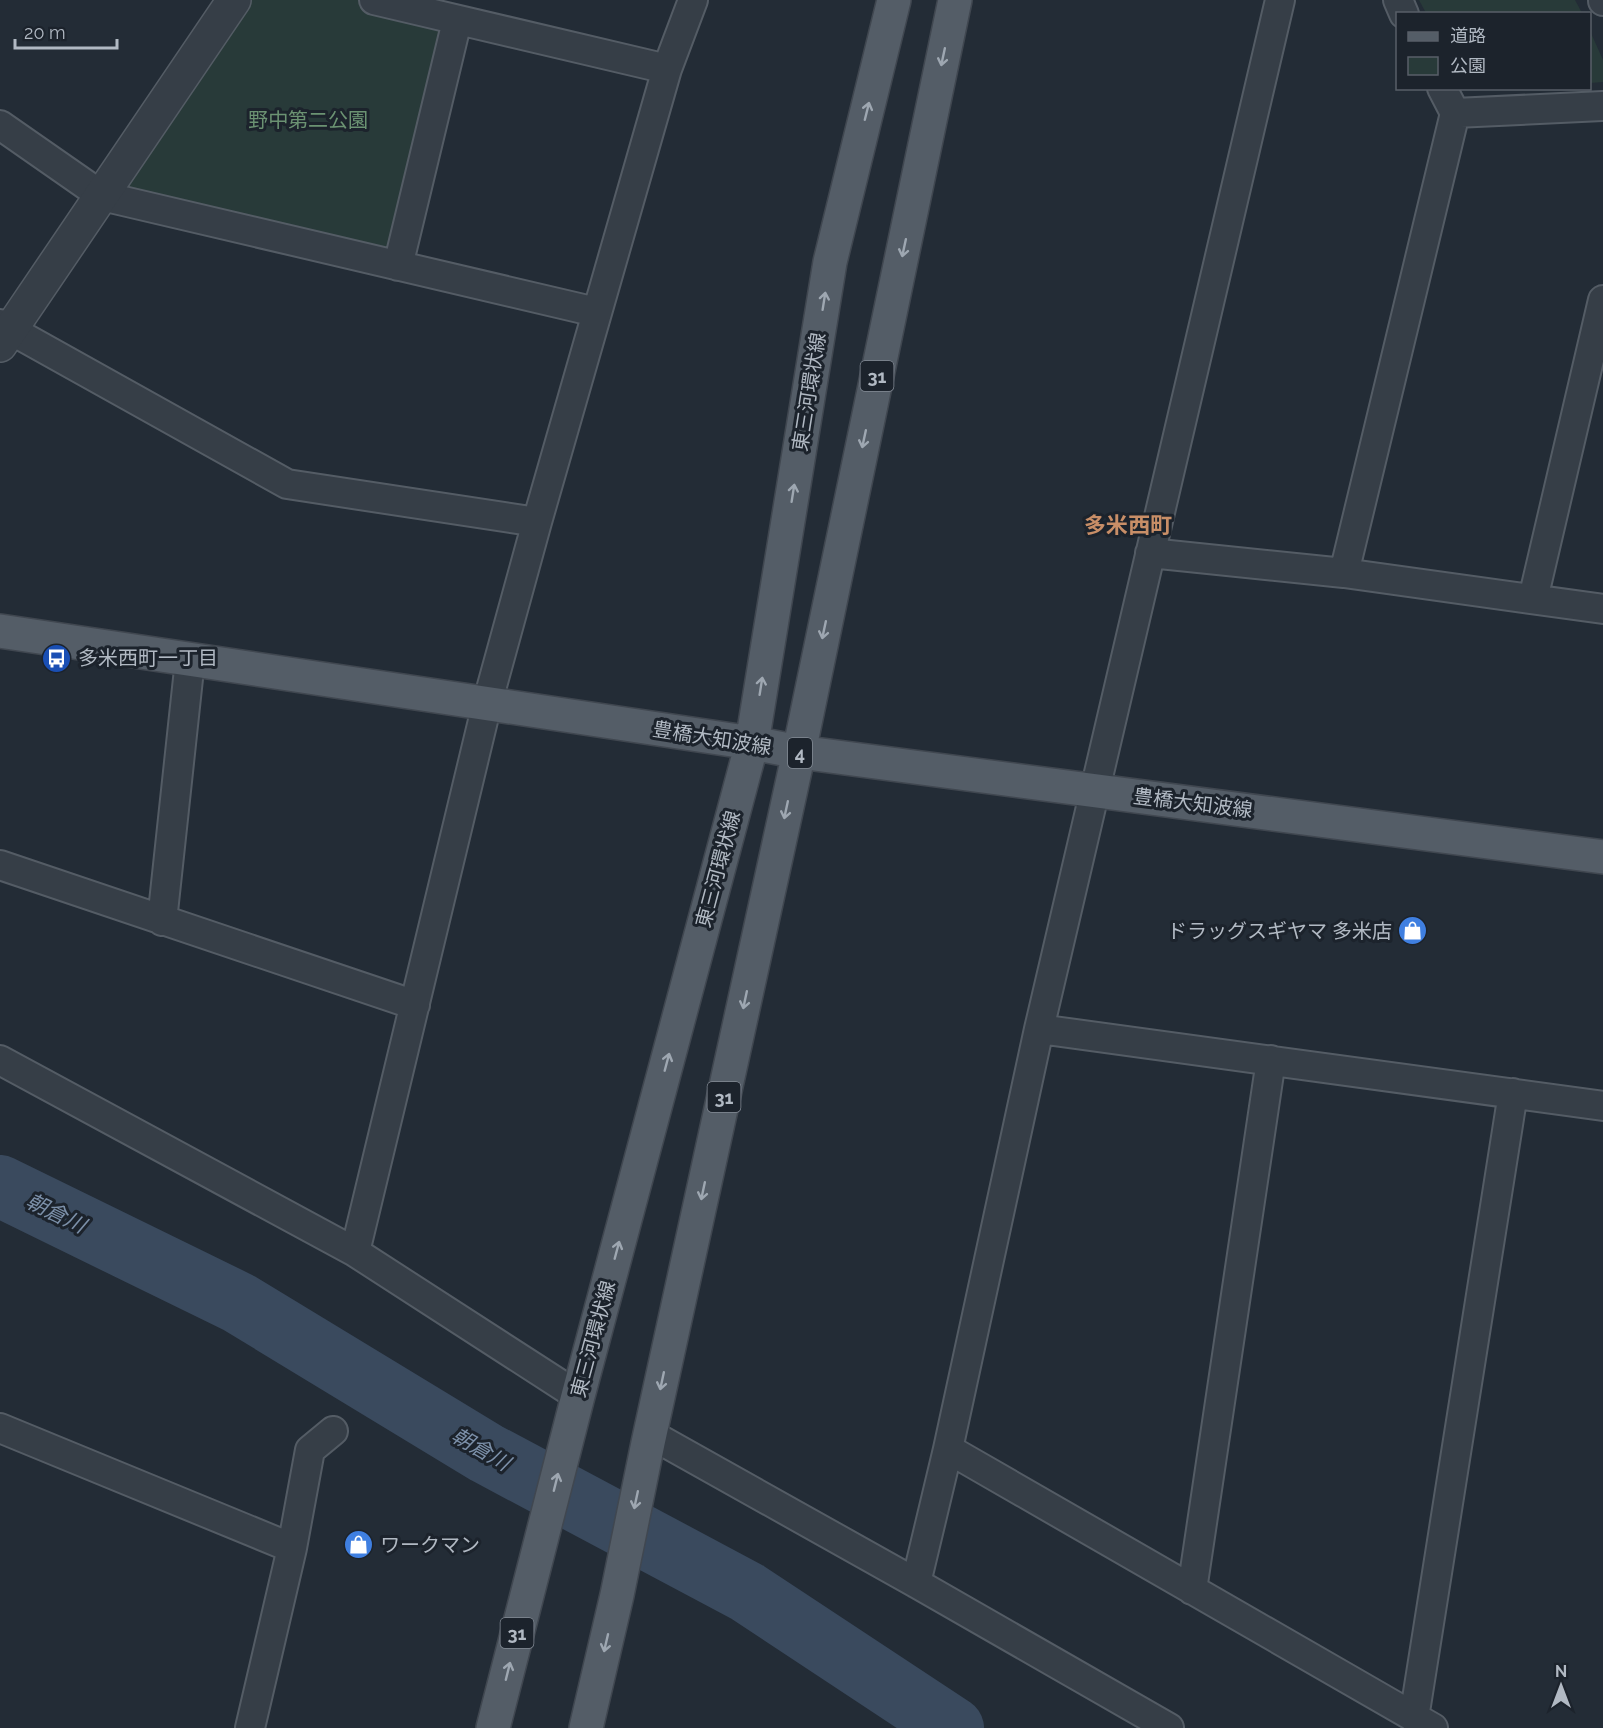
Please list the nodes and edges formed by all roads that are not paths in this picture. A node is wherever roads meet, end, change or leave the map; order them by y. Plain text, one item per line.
1 (234, 0) edge
2 (374, 0) edge
3 (693, 0) edge
4 (894, 0) edge
5 (955, 0) edge
6 (1280, 0) edge
7 (457, 21) junction
8 (667, 69) junction
9 (1448, 101) edge
10 (1603, 106) edge
11 (0, 125) edge
12 (102, 196) junction
13 (398, 266) junction
14 (1603, 300) edge
15 (596, 312) junction
16 (4, 332) edge
17 (1594, 380) edge
18 (537, 522) junction
19 (1150, 553) junction
20 (1344, 573) junction
21 (1533, 599) junction
22 (1603, 609) edge
23 (0, 631) edge
24 (190, 660) junction
25 (487, 704) junction
26 (752, 743) junction
27 (799, 752) junction
28 (1095, 790) junction
29 (1603, 857) edge
30 (0, 865) edge
31 (162, 921) junction
32 (415, 1005) junction
33 (1039, 1029) junction
34 (0, 1060) edge
35 (1271, 1060) junction
36 (1513, 1093) junction
37 (1603, 1106) edge
38 (355, 1252) junction
39 (576, 1402) junction
40 (0, 1428) edge
41 (333, 1431) dead end
42 (649, 1438) junction
43 (948, 1449) junction
44 (292, 1548) junction
45 (916, 1583) junction
46 (1192, 1590) junction
47 (1424, 1723) edge
48 (250, 1728) edge
49 (493, 1728) edge
50 (586, 1728) edge
51 (1169, 1728) edge

1 - 12 street
2 - 7 street
3 - 8 street
26 -> 4 main road, 東三河環状線 / 31
5 -> 27 main road, 31
6 - 19 street
7 - 8 street
7 - 13 street
8 - 15 street
9 - 10 street
9 - 20 street
11 - 12 street
12 - 13 street
12 - 16 street
13 - 15 street
14 - 17 street
15 - 18 street
16 - 18 street
17 - 21 street
18 - 25 street
19 - 20 street
19 - 28 street
20 - 21 street
21 - 22 street
23 - 24 main road, 豊橋大知波線 / 4
24 - 25 main road, 豊橋大知波線 / 4
24 - 31 street
25 - 26 main road, 豊橋大知波線 / 4
25 - 32 street
26 - 27 main road, 豊橋大知波線 / 4
39 -> 26 main road, 東三河環状線 / 31
27 - 28 main road, 豊橋大知波線 / 4
27 -> 42 main road, 31
28 - 29 main road, 豊橋大知波線 / 4
28 - 33 street
30 - 31 street
31 - 32 street
32 - 38 street
33 - 35 street
33 - 43 street
34 - 38 street
35 - 36 street
35 - 46 street
36 - 37 street
36 - 47 street
38 - 39 street
49 -> 39 main road, 東三河環状線 / 31
40 - 44 street
41 - 44 street
42 - 45 street
42 -> 50 main road, 31
43 - 45 street
43 - 46 street
44 - 48 street
45 - 51 street
46 - 47 street

